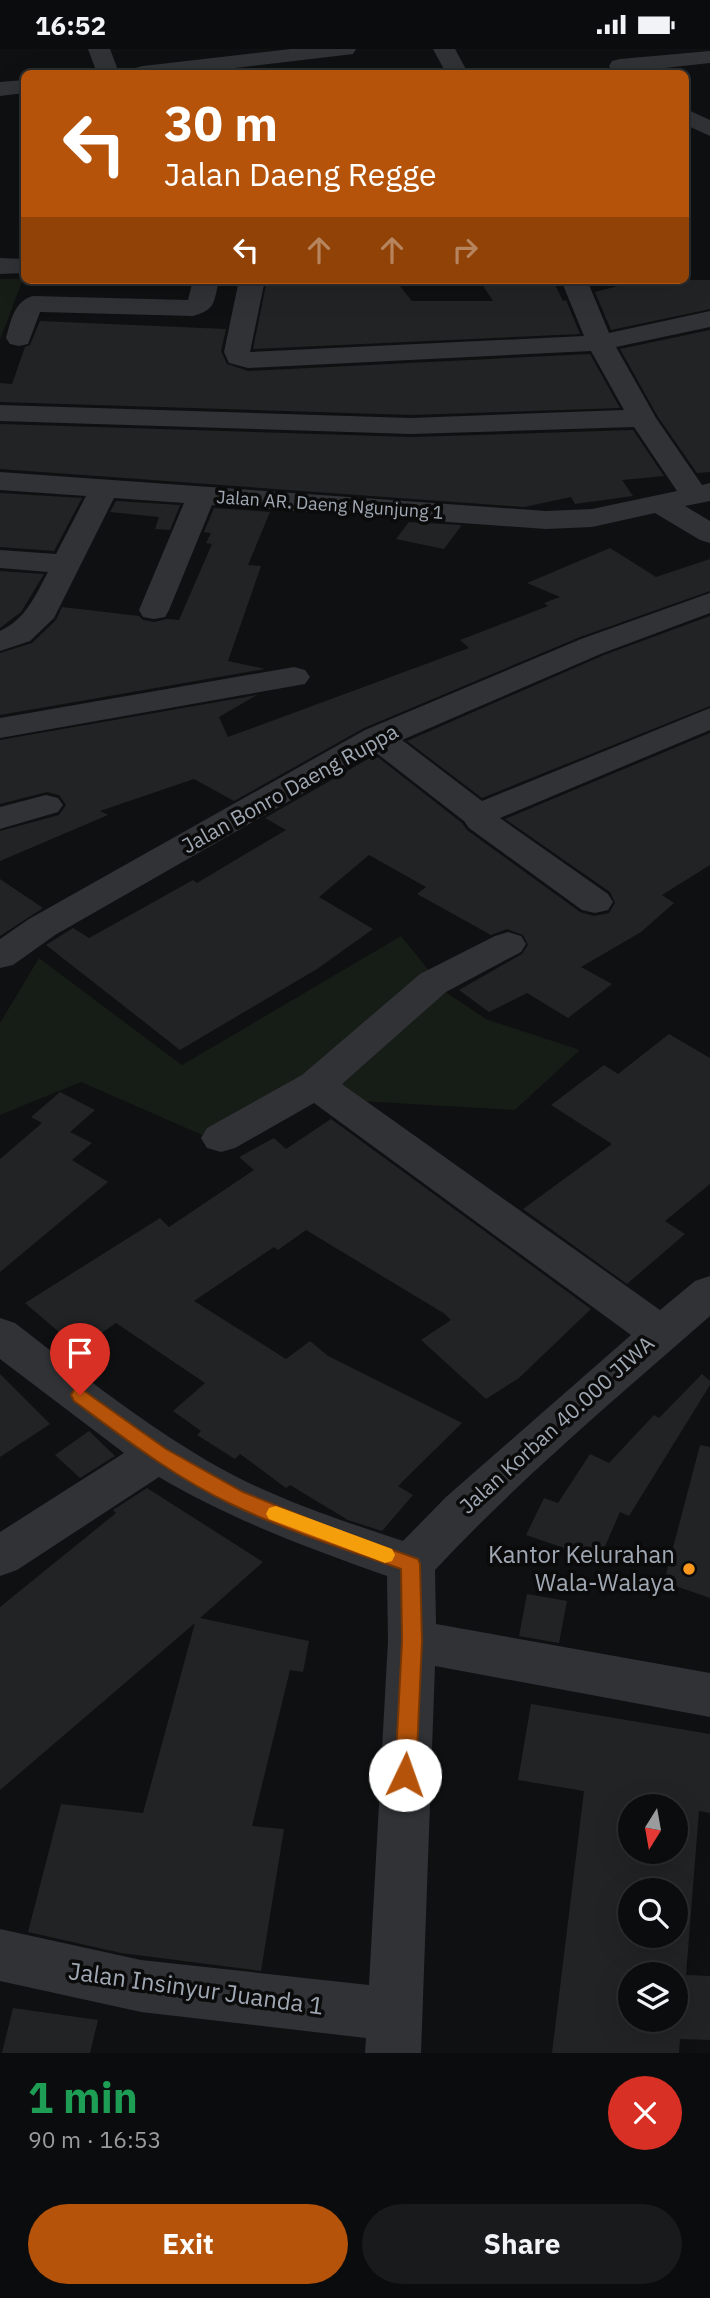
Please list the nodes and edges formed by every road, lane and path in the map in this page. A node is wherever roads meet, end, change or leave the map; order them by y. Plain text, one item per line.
1 (99, 49) edge
2 (345, 49) edge
3 (444, 49) edge
4 (710, 57) edge
5 (312, 59) edge
6 (200, 63) edge
7 (620, 66) dead end
8 (682, 67) edge
9 (107, 70) edge
10 (160, 70) edge
11 (455, 70) edge
12 (21, 87) edge
13 (0, 89) edge
14 (689, 118) edge
15 (710, 129) edge
16 (0, 266) edge
17 (21, 266) edge
18 (205, 284) edge
19 (251, 284) edge
20 (576, 284) edge
21 (710, 319) edge
22 (19, 338) dead end
23 (600, 343) junction
24 (0, 413) edge
25 (642, 418) junction
26 (0, 481) edge
27 (104, 488) junction
28 (703, 494) edge
29 (201, 496) junction
30 (659, 503) junction
31 (710, 534) edge
32 (0, 559) edge
33 (68, 564) junction
34 (710, 602) edge
35 (154, 610) dead end
36 (0, 622) edge
37 (34, 622) junction
38 (0, 642) edge
39 (293, 677) dead end
40 (710, 718) edge
41 (0, 728) edge
42 (377, 737) junction
43 (46, 805) dead end
44 (478, 815) junction
45 (0, 818) edge
46 (595, 902) dead end
47 (508, 944) dead end
48 (0, 956) edge
49 (316, 1085) junction
50 (220, 1138) dead end
51 (710, 1292) edge
52 (660, 1333) junction
53 (0, 1335) edge
54 (159, 1454) junction
55 (0, 1556) edge
56 (411, 1564) junction
57 (412, 1641) junction
58 (710, 1695) edge
59 (0, 1955) edge
60 (394, 2034) edge

1 - 9 street
2 - 5 street
3 - 11 street
4 - 8 street
5 - 6 street
6 - 10 street
7 - 8 street
12 - 13 street
14 - 15 street
16 - 17 street
18 - 22 street
19 - 23 street
20 - 23 street
21 - 23 street
23 - 25 street
24 - 25 street
25 - 28 street
26 - 27 street, Jalan AR. Daeng Ngunjung 1
27 - 29 street, Jalan AR. Daeng Ngunjung 1
27 - 33 street
28 - 30 street, Jalan AR. Daeng Ngunjung 1
29 - 30 street, Jalan AR. Daeng Ngunjung 1
29 - 35 street
30 - 31 street
32 - 33 street
33 - 37 street
34 - 42 street, Jalan Bonro Daeng Ruppa
36 - 37 street
37 - 38 street
39 - 41 street
40 - 44 street
42 - 44 street
42 - 48 street, Jalan Bonro Daeng Ruppa
43 - 45 street
44 - 46 street
47 - 49 street
49 - 50 street
49 - 52 street
51 - 52 street, Jalan Korban 40.000 JIWA
52 - 56 street, Jalan Korban 40.000 JIWA
53 - 54 street
54 - 55 street
54 - 56 street
56 - 57 street
57 - 58 street
57 - 60 street
59 - 60 street, Jalan Insinyur Juanda 1

